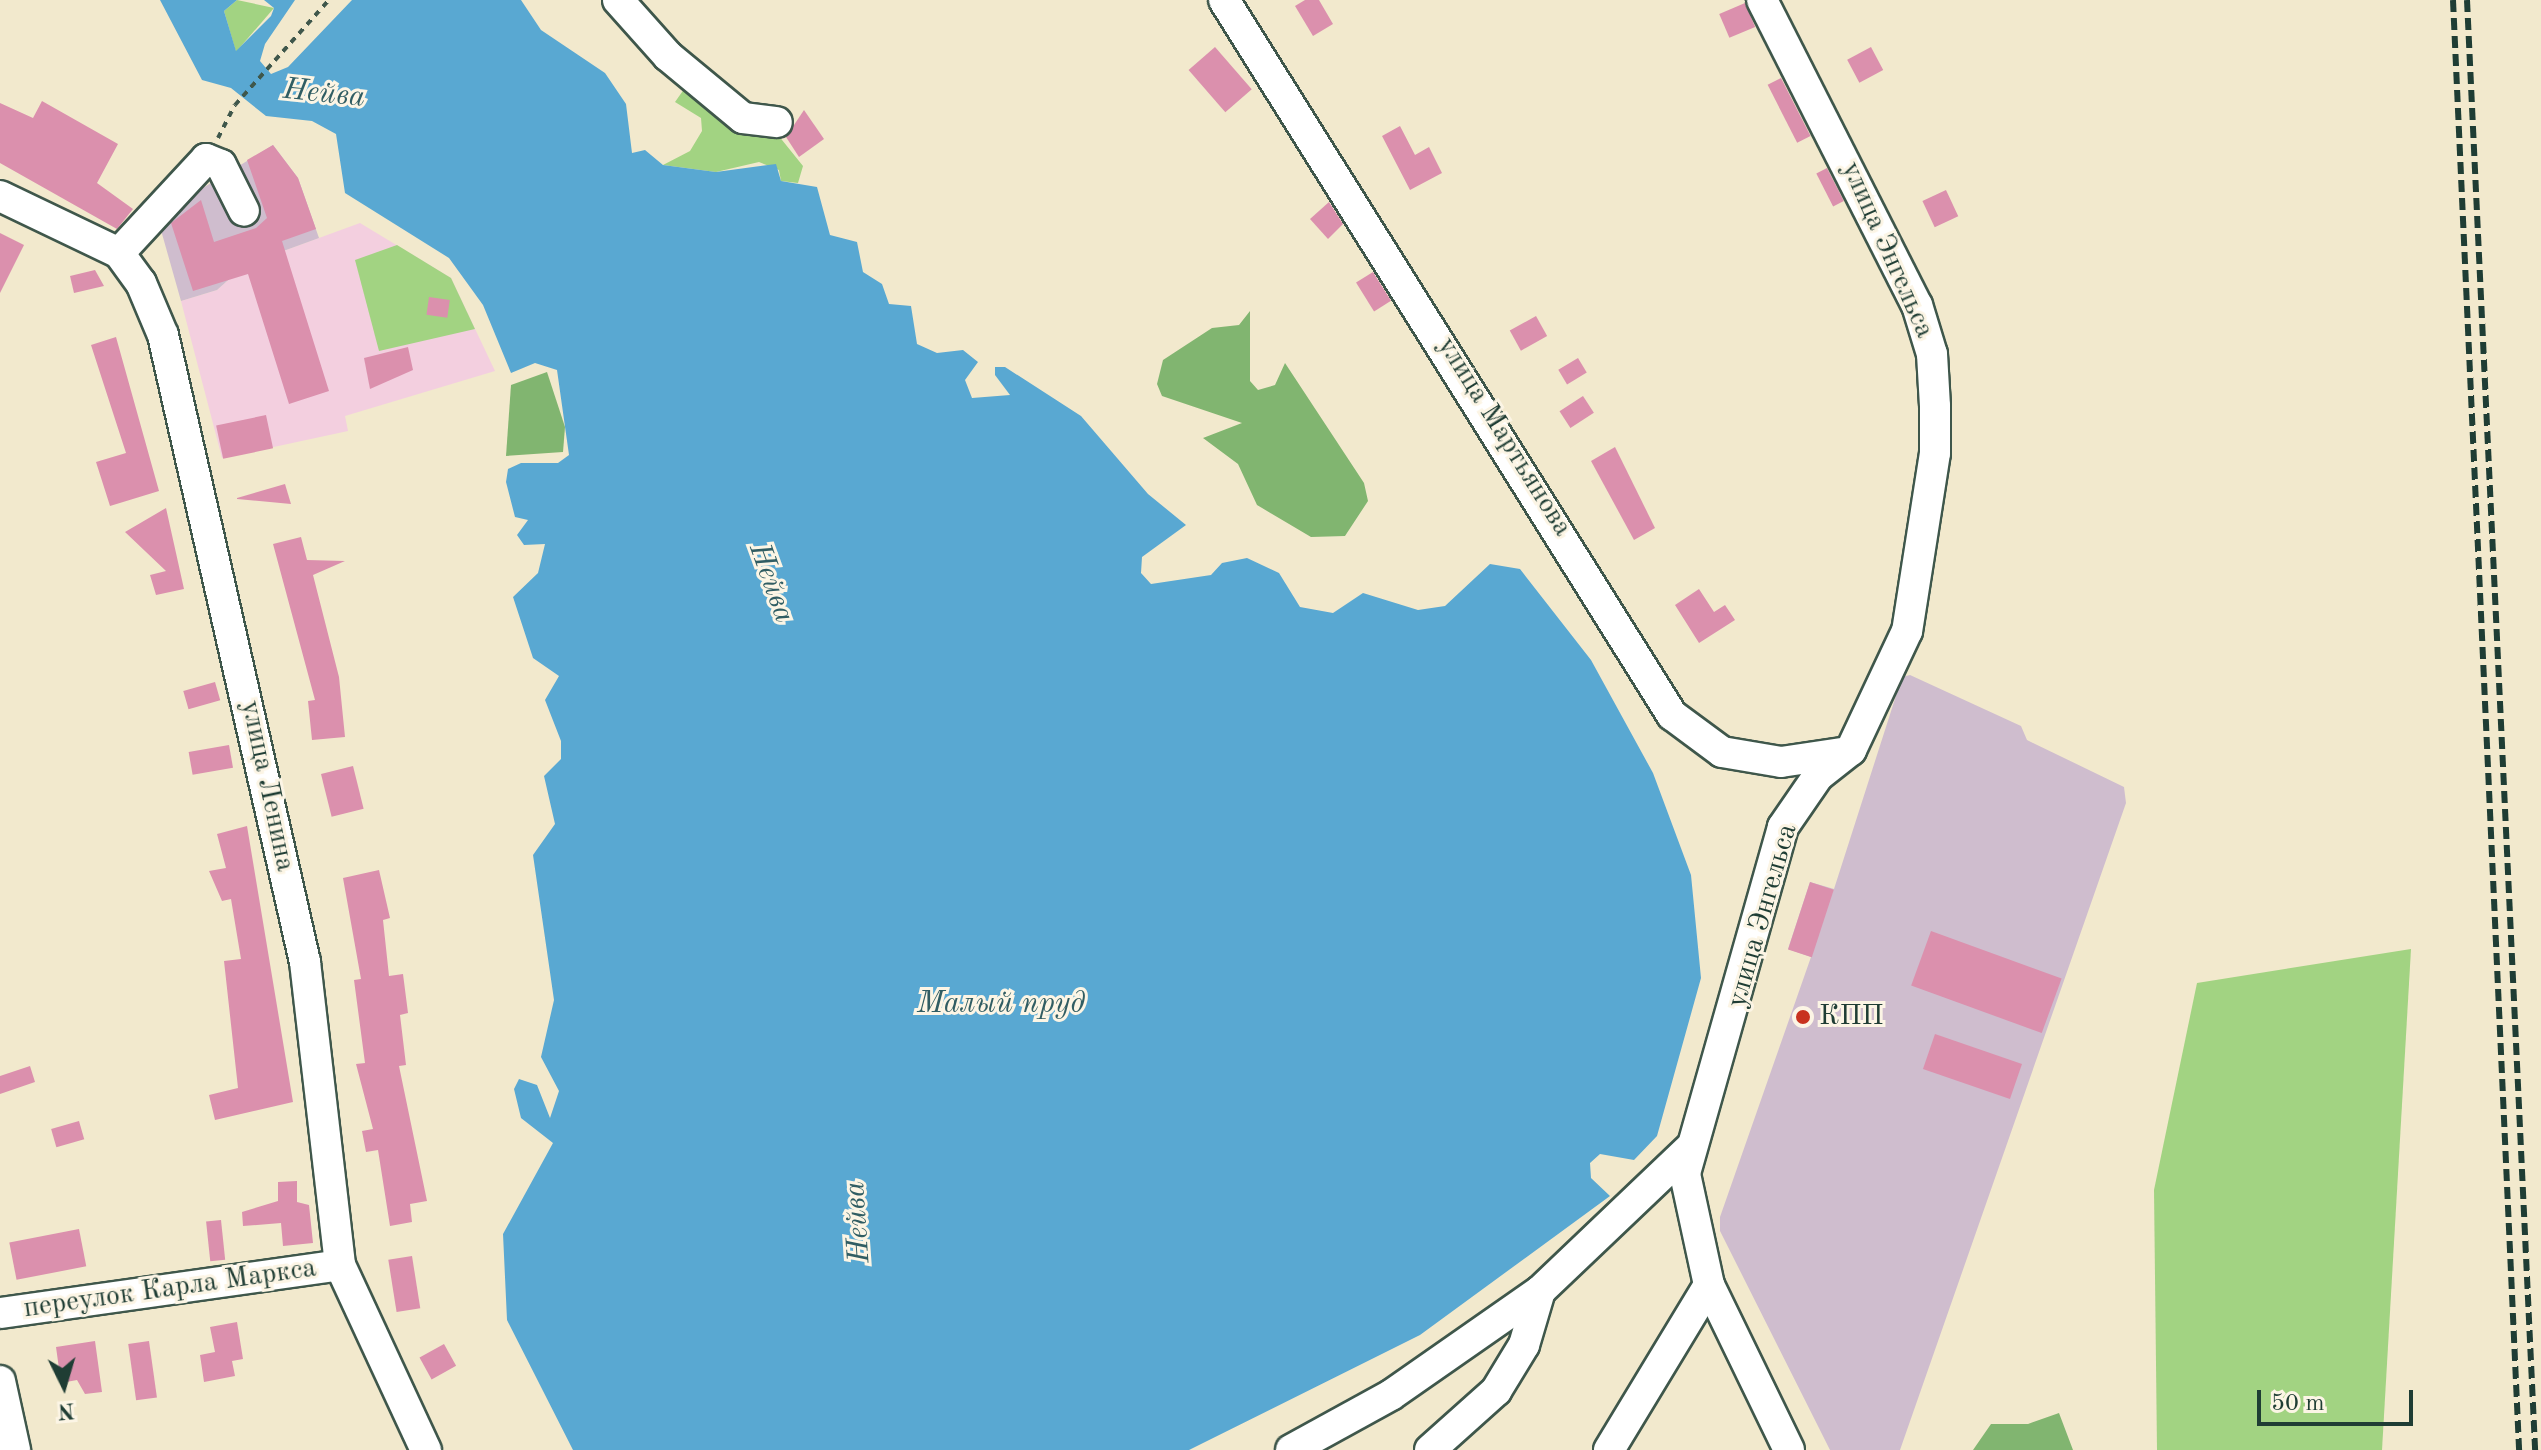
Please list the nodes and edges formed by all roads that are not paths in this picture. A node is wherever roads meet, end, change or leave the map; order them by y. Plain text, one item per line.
1 (618, 0) edge
2 (1224, 0) edge
3 (1762, 0) edge
4 (777, 122) dead end
5 (0, 196) edge
6 (244, 211) dead end
7 (119, 253) junction
8 (1851, 750) junction
9 (1689, 1149) junction
10 (340, 1265) junction
11 (1709, 1285) junction
12 (1540, 1291) junction
13 (0, 1313) edge
14 (0, 1381) edge
15 (15, 1450) edge
16 (426, 1450) edge
17 (1291, 1450) edge
18 (1430, 1450) edge
19 (1609, 1450) edge
20 (1789, 1450) edge

1 - 4 street
2 - 8 street, улица Мартьянова
3 - 8 street, улица Энгельса
5 - 7 street
6 - 7 street
7 - 10 street, улица Ленина
8 - 9 street, улица Энгельса
9 - 11 street, улица Энгельса
9 - 12 street
10 - 13 street, переулок Карла Маркса
10 - 16 street, улица Ленина
11 - 19 street
11 - 20 street, улица Энгельса
12 - 17 street
12 - 18 street
14 - 15 street

